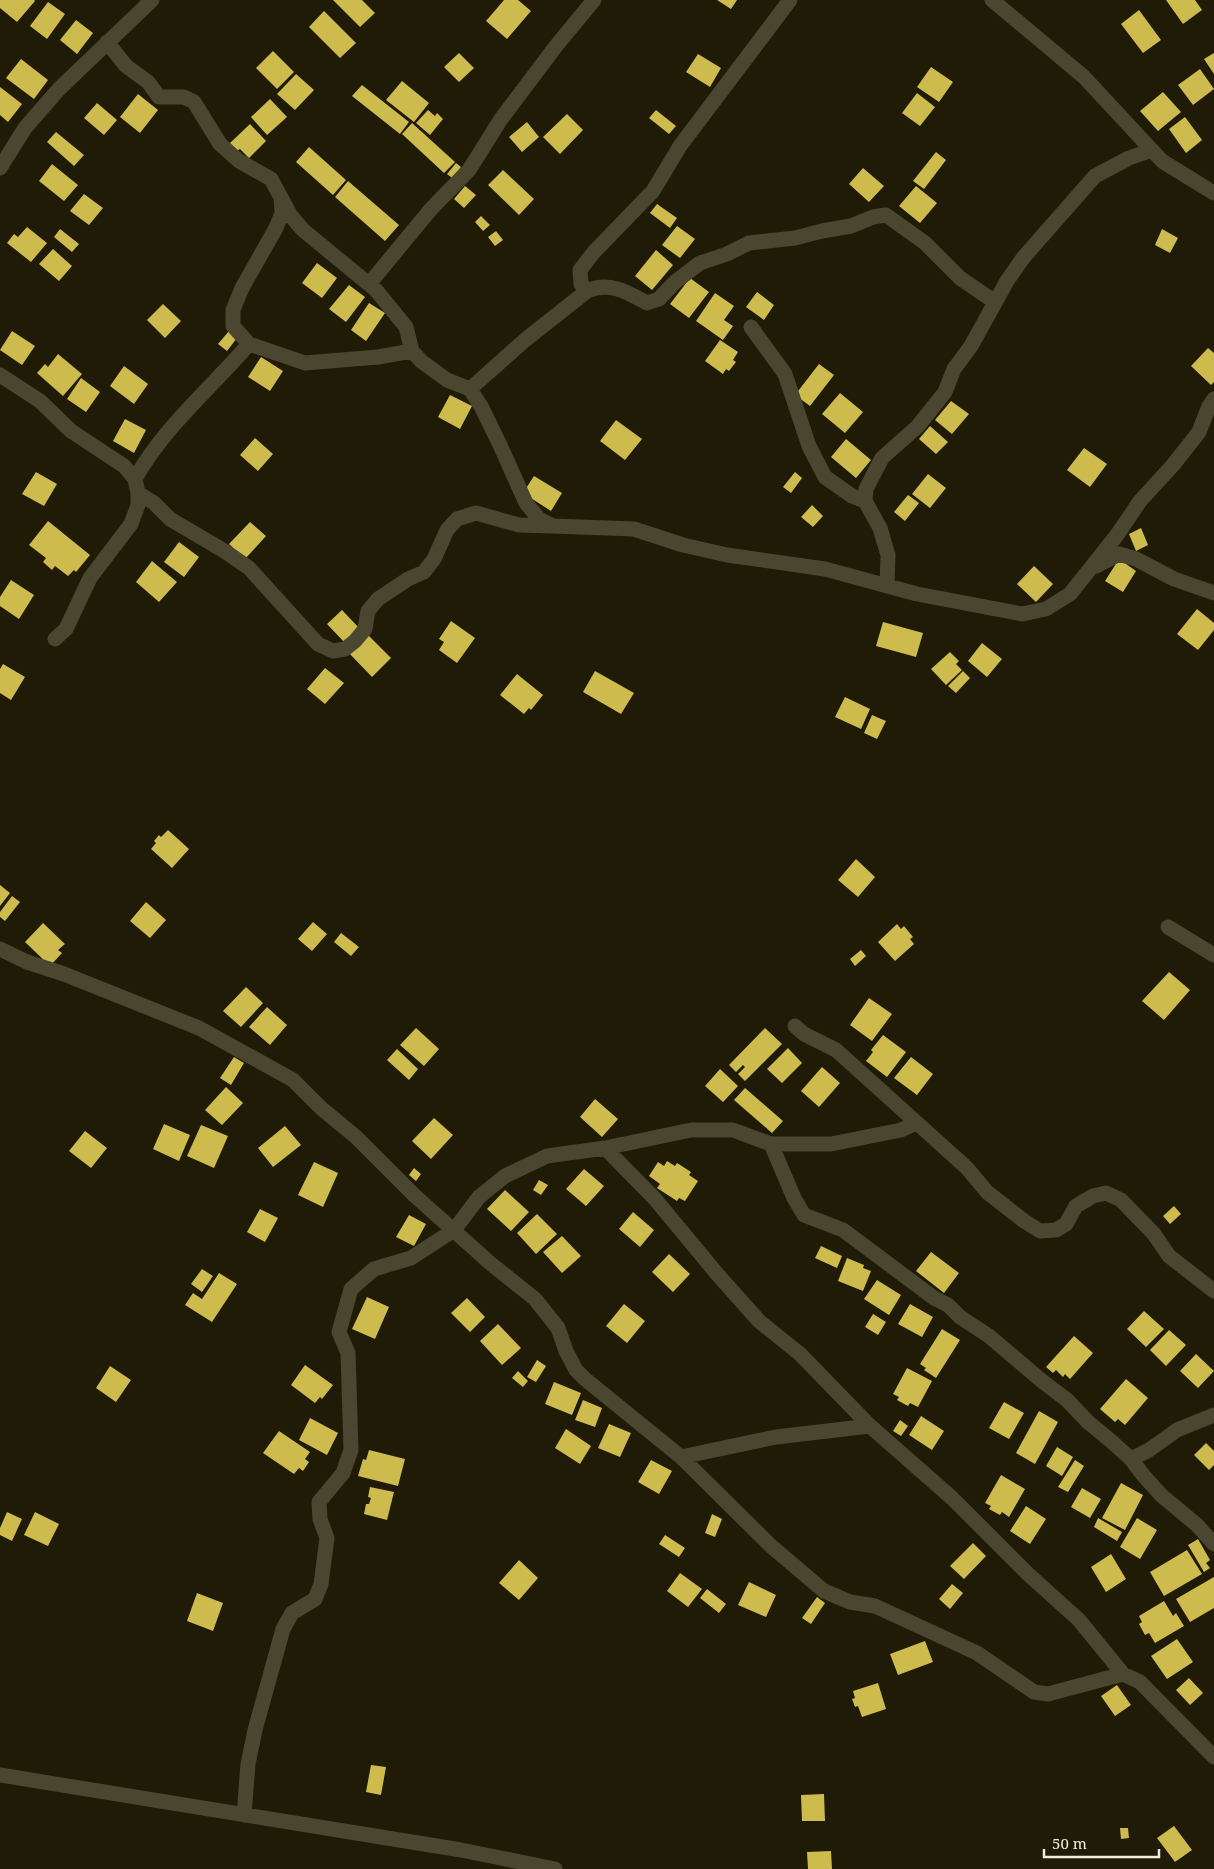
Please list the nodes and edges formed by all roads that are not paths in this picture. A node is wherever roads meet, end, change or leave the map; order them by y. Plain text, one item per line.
1 (152, 0) edge
2 (594, 0) edge
3 (790, 0) edge
4 (992, 0) edge
5 (107, 42) junction
6 (1152, 150) junction
7 (0, 168) edge
8 (1214, 192) edge
9 (281, 196) junction
10 (368, 284) junction
11 (587, 292) junction
12 (995, 302) junction
13 (751, 327) dead end
14 (248, 344) junction
15 (412, 351) junction
16 (0, 375) edge
17 (470, 389) junction
18 (1214, 400) edge
19 (136, 486) junction
20 (865, 501) junction
21 (553, 526) junction
22 (1092, 568) junction
23 (887, 586) junction
24 (1214, 593) edge
25 (55, 639) dead end
26 (1168, 927) dead end
27 (0, 948) edge
28 (1214, 955) edge
29 (795, 1026) dead end
30 (916, 1123) junction
31 (771, 1144) junction
32 (605, 1148) junction
33 (454, 1230) junction
34 (1214, 1291) edge
35 (1214, 1416) edge
36 (870, 1426) junction
37 (681, 1457) junction
38 (1131, 1459) junction
39 (1214, 1544) edge
40 (1123, 1674) junction
41 (1214, 1758) edge
42 (0, 1775) edge
43 (244, 1815) junction
44 (528, 1866) edge
45 (555, 1869) edge

1 - 5 street
2 - 10 street
3 - 11 street
4 - 6 street
5 - 7 street
5 - 9 street
6 - 8 street
6 - 12 street
9 - 10 street
9 - 14 street
10 - 15 street
11 - 12 street
11 - 17 street
12 - 20 street
13 - 20 street
14 - 15 street
14 - 19 street
15 - 17 street
16 - 19 street
17 - 21 street
18 - 22 street
19 - 21 street
19 - 25 street
20 - 23 street
21 - 23 street
22 - 23 street
22 - 24 street
26 - 28 street
27 - 33 street
29 - 30 street
30 - 31 street
30 - 34 street
31 - 32 street
31 - 38 street
32 - 33 street
32 - 36 street
33 - 37 street
33 - 43 street
35 - 38 street
36 - 37 street
36 - 40 street
37 - 40 street
38 - 39 street
40 - 41 street
42 - 43 street
43 - 44 street
44 - 45 street

